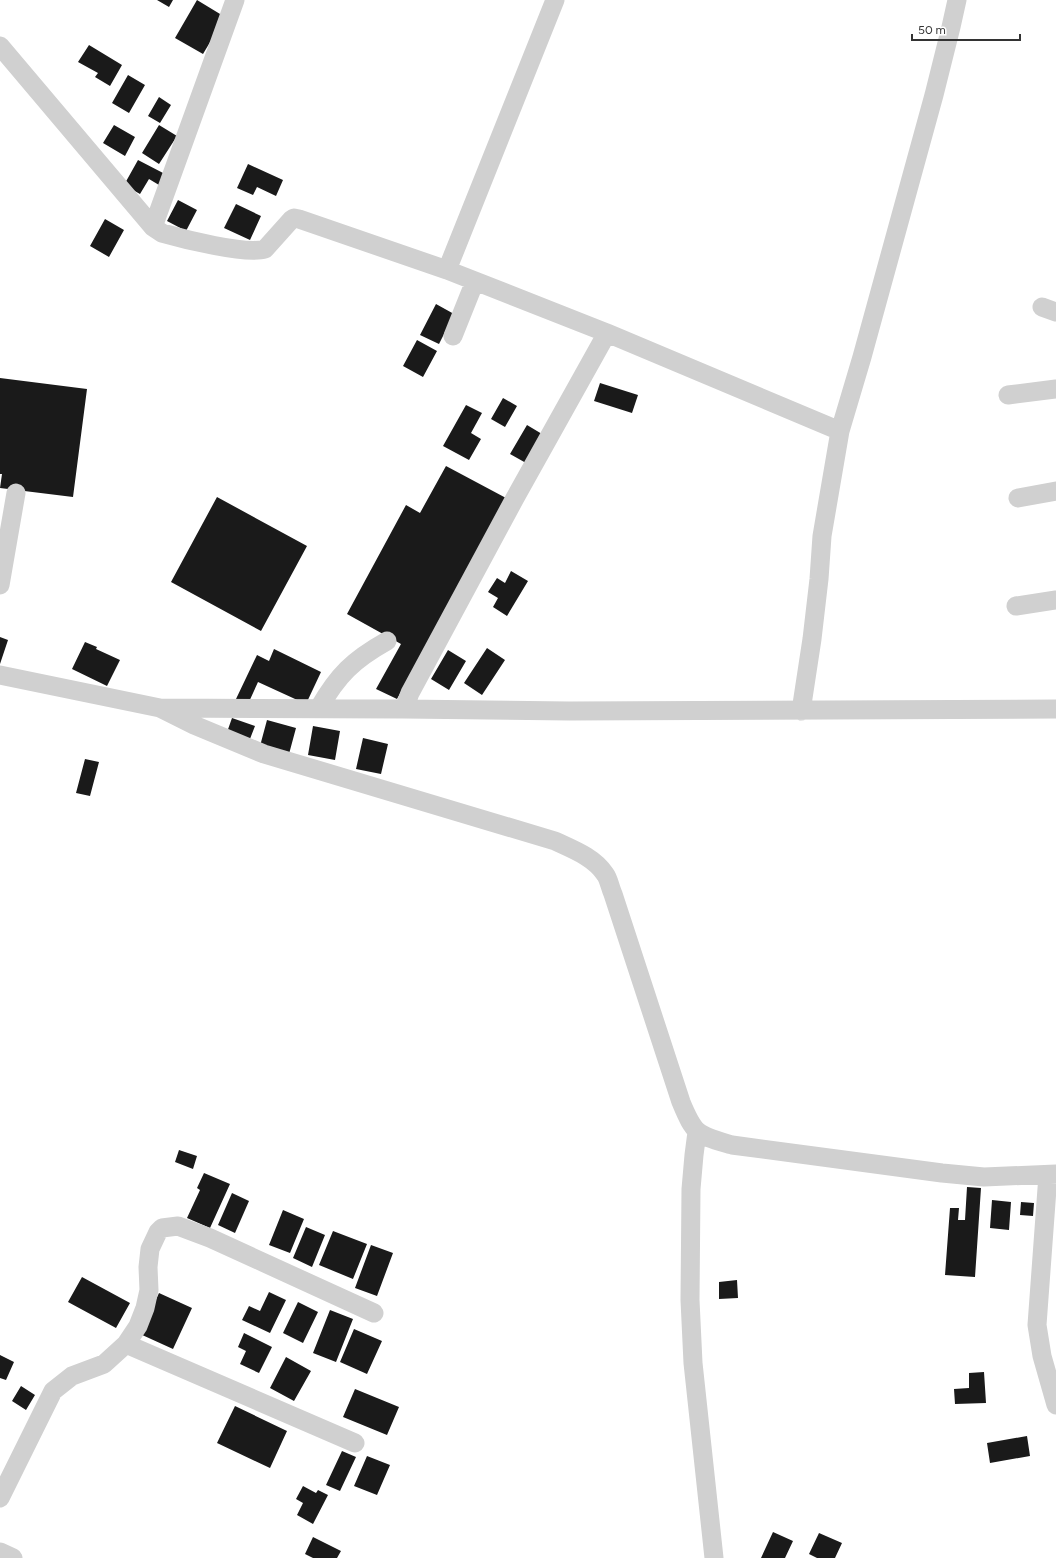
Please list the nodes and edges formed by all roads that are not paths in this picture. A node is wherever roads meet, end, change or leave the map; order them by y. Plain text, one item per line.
1 (235, 0) edge
2 (555, 0) edge
3 (957, 0) edge
4 (0, 46) edge
5 (153, 227) junction
6 (447, 270) junction
7 (475, 281) junction
8 (608, 334) junction
9 (453, 336) dead end
10 (1056, 389) edge
11 (1008, 395) dead end
12 (840, 430) junction
13 (1056, 491) edge
14 (16, 493) dead end
15 (1018, 498) dead end
16 (0, 585) edge
17 (1056, 600) edge
18 (1016, 606) dead end
19 (386, 641) dead end
20 (0, 675) edge
21 (160, 708) junction
22 (319, 708) junction
23 (404, 709) junction
24 (1056, 709) edge
25 (801, 710) junction
26 (697, 1132) junction
27 (1052, 1175) edge
28 (374, 1312) dead end
29 (126, 1344) junction
30 (1056, 1405) edge
31 (355, 1443) dead end
32 (0, 1498) edge
33 (0, 1552) edge
34 (13, 1558) edge
35 (714, 1558) edge

1 - 5 street
2 - 6 street
3 - 12 street
4 - 5 street
5 - 6 street
6 - 7 street
7 - 8 street
7 - 9 street
8 - 12 street
8 - 23 street
10 - 11 street
12 - 25 street
13 - 15 street
14 - 16 street
17 - 18 street
19 - 22 street
20 - 21 street
21 - 22 street
21 - 26 street
22 - 23 street
23 - 25 street
24 - 25 street
26 - 27 street
26 - 35 street
27 - 30 street
28 - 29 street
29 - 31 street
29 - 32 street
33 - 34 street

